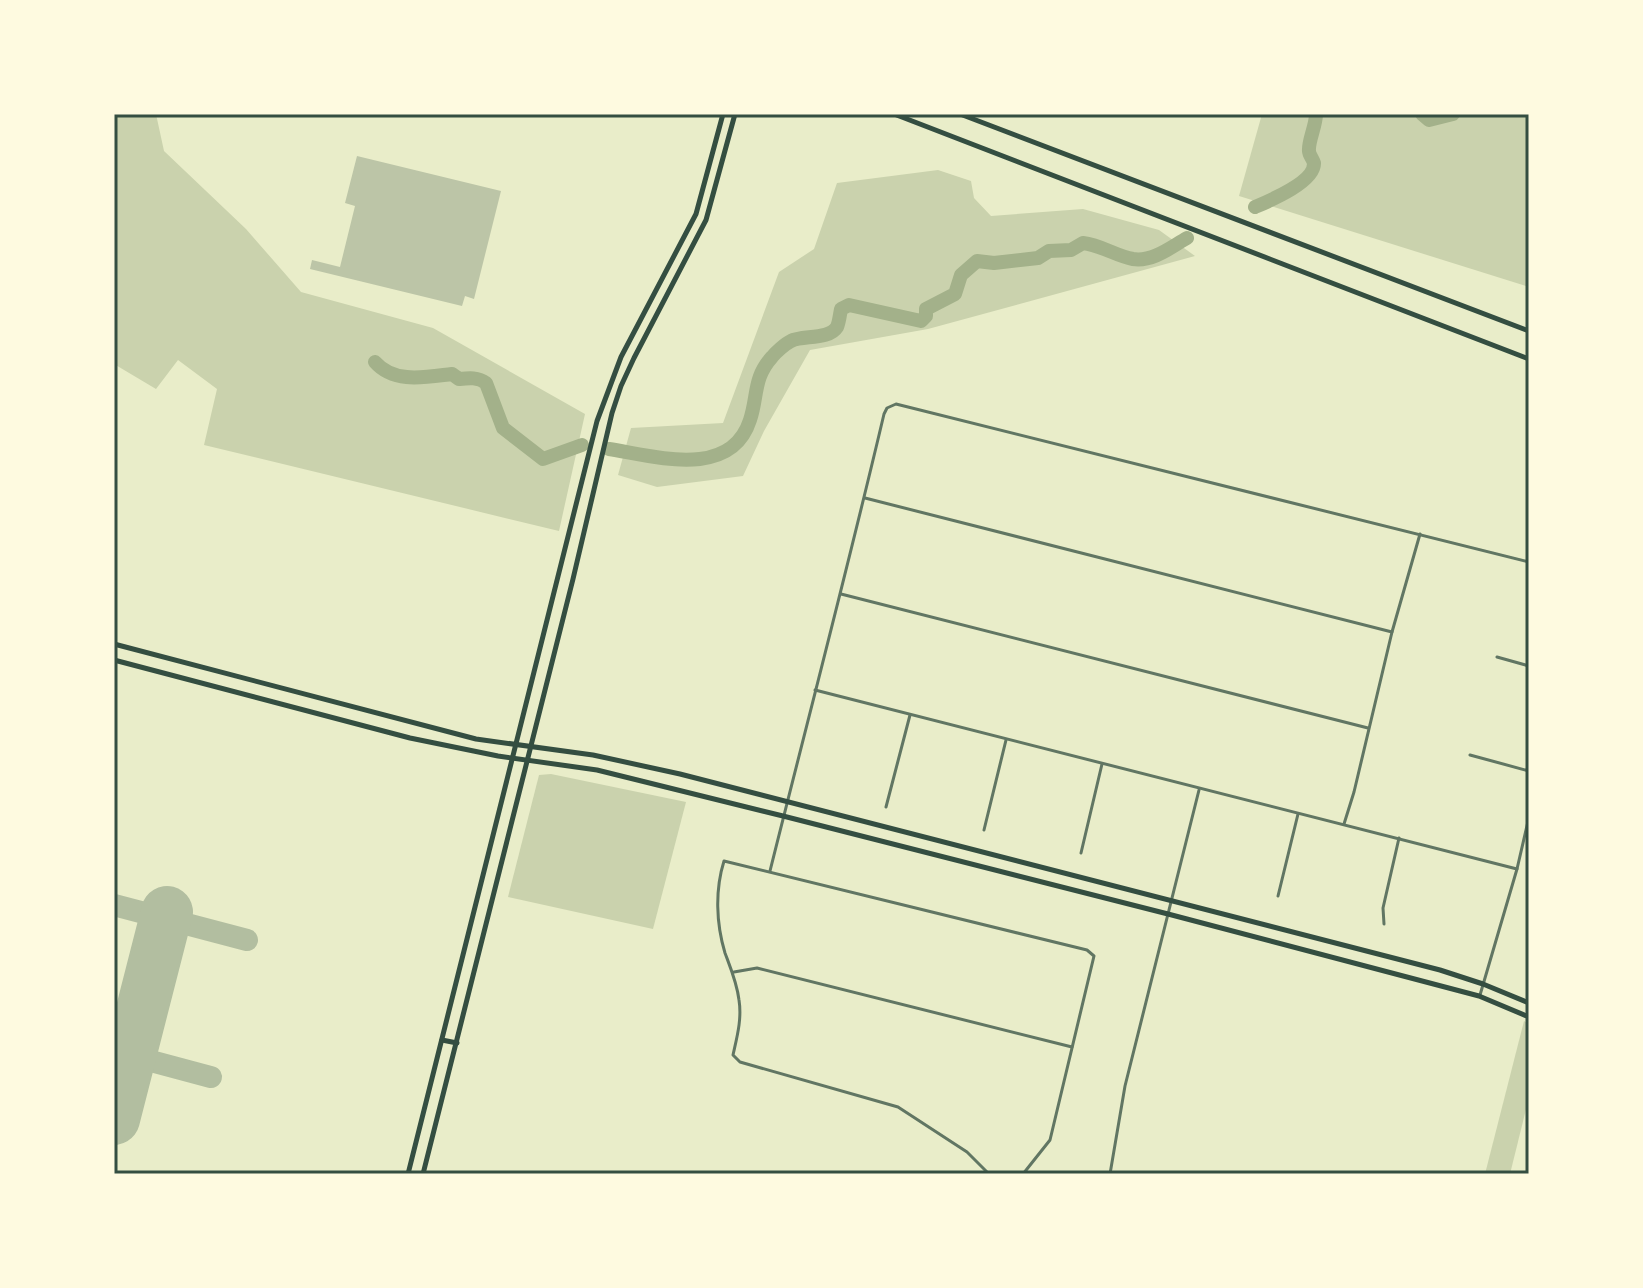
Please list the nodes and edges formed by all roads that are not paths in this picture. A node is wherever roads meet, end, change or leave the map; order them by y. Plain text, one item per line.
1 (723, 114) edge
2 (735, 114) edge
3 (894, 114) edge
4 (960, 114) edge
5 (1529, 331) edge
6 (1529, 359) edge
7 (864, 498) junction
8 (1420, 534) junction
9 (1529, 562) edge
10 (841, 594) junction
11 (1392, 632) junction
12 (114, 644) edge
13 (1497, 657) dead end
14 (114, 660) edge
15 (1529, 666) edge
16 (814, 690) junction
17 (910, 715) junction
18 (1368, 728) junction
19 (1006, 740) junction
20 (518, 746) junction
21 (530, 749) junction
22 (1470, 755) dead end
23 (515, 758) junction
24 (527, 760) junction
25 (1102, 764) junction
26 (1529, 771) edge
27 (1199, 790) junction
28 (787, 803) junction
29 (886, 807) dead end
30 (1298, 813) junction
31 (783, 816) junction
32 (1529, 817) edge
33 (1344, 824) junction
34 (984, 830) dead end
35 (1399, 838) junction
36 (1081, 853) dead end
37 (1517, 869) junction
38 (770, 871) junction
39 (1278, 896) dead end
40 (479, 898) junction
41 (492, 901) junction
42 (1171, 901) junction
43 (1168, 914) junction
44 (1384, 924) dead end
45 (734, 972) junction
46 (1483, 984) junction
47 (1479, 996) junction
48 (1529, 1003) edge
49 (1529, 1017) edge
50 (442, 1040) junction
51 (457, 1043) junction
52 (1073, 1047) junction
53 (408, 1174) edge
54 (423, 1174) edge
55 (989, 1174) edge
56 (1023, 1174) edge
57 (1110, 1174) edge

1 - 20 main road
2 - 21 main road
3 - 6 main road
4 - 5 main road
7 - 8 street
7 - 10 street
7 - 11 street
8 - 9 street
8 - 11 street
10 - 16 street
10 - 18 street
11 - 18 street
12 - 20 main road
13 - 15 street
14 - 23 main road
16 - 17 street
16 - 28 street
17 - 19 street
17 - 29 street
18 - 33 street
19 - 25 street
19 - 34 street
20 - 21 main road
20 - 23 main road
21 - 24 main road
21 - 28 main road
22 - 26 street
23 - 24 main road
23 - 40 main road
24 - 31 main road
24 - 41 main road
25 - 27 street
25 - 36 street
27 - 30 street
27 - 42 street
28 - 31 street
28 - 42 main road
30 - 33 street
30 - 39 street
31 - 38 street
31 - 43 main road
32 - 37 street
33 - 35 street
35 - 37 street
35 - 44 street
37 - 46 street
38 - 45 street
38 - 52 street
40 - 41 main road
40 - 50 main road
41 - 51 main road
42 - 43 street
42 - 46 main road
43 - 47 main road
43 - 57 street
45 - 52 street
45 - 55 street
46 - 47 street
46 - 48 main road
47 - 49 main road
50 - 51 main road
50 - 53 main road
51 - 54 main road
52 - 56 street

